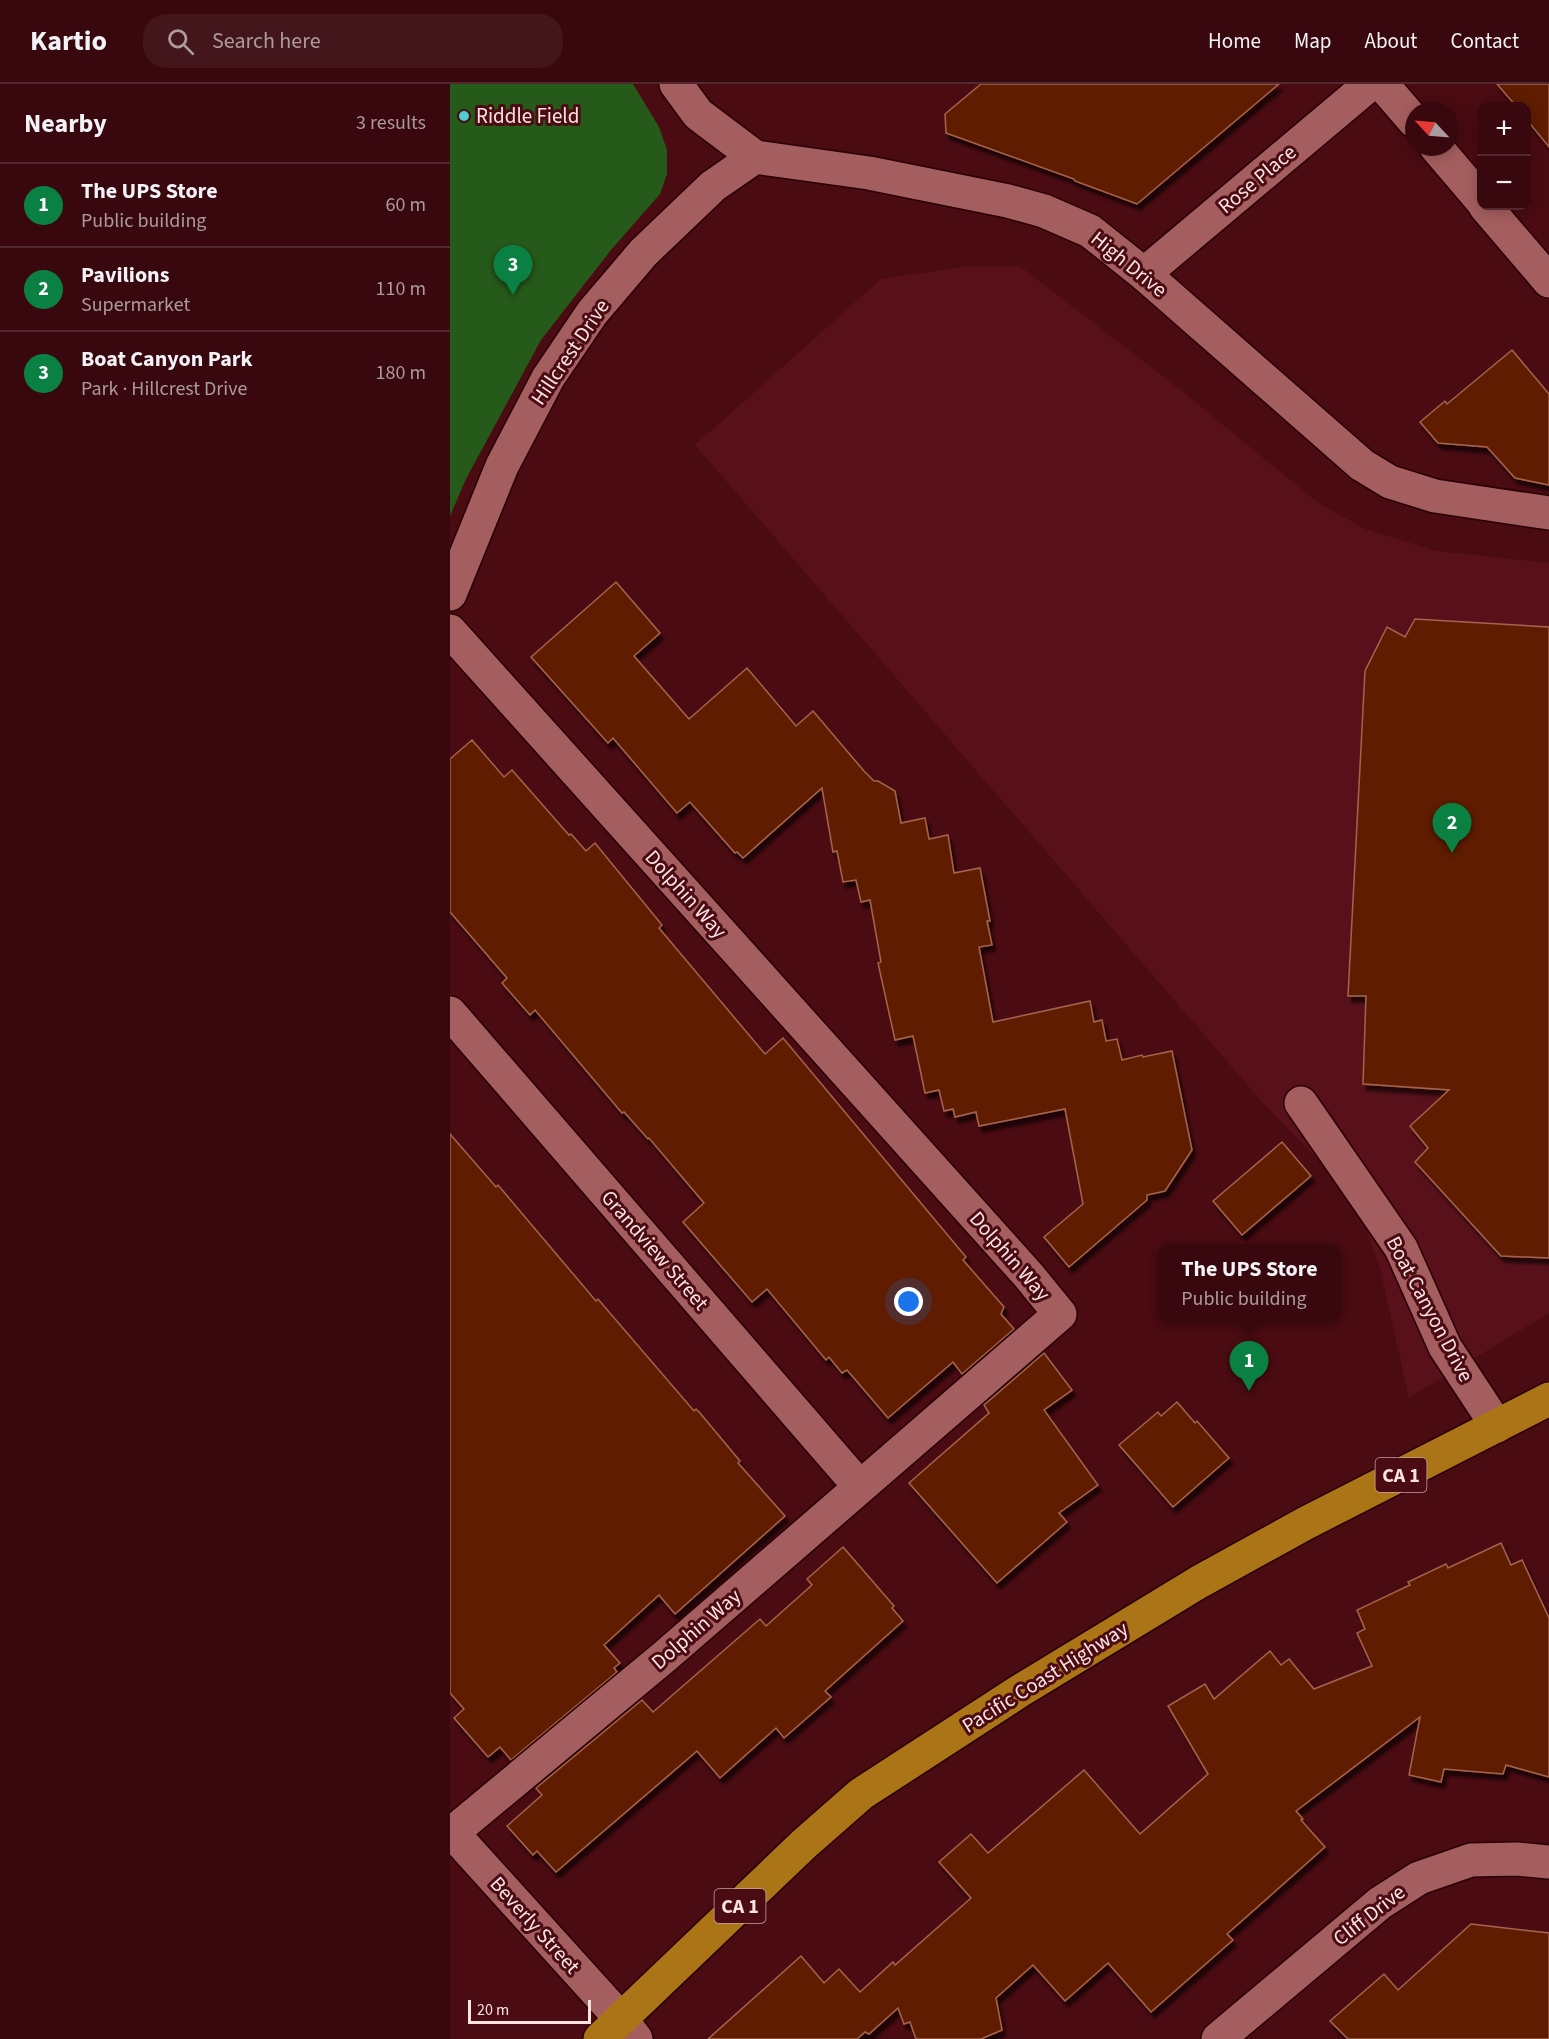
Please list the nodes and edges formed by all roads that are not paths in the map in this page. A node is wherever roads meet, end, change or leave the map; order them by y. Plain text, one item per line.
1 (676, 84) edge
2 (1370, 84) edge
3 (1382, 84) edge
4 (1405, 111) edge
5 (1444, 156) edge
6 (755, 157) junction
7 (1477, 195) edge
8 (1488, 210) edge
9 (1144, 274) junction
10 (1549, 281) edge
11 (1549, 513) edge
12 (450, 594) edge
13 (450, 631) edge
14 (450, 1013) edge
15 (1301, 1103) dead end
16 (1549, 1399) edge
17 (1497, 1426) junction
18 (861, 1487) junction
19 (451, 1831) edge
20 (1549, 1862) edge
21 (619, 2032) edge
22 (1218, 2039) edge

1 - 6 street, High Drive
2 - 9 street, Rose Place
3 - 4 street
5 - 7 street
6 - 9 street, High Drive
6 - 12 street, Hillcrest Drive
8 - 10 street
9 - 11 street, High Drive
13 - 18 street, Dolphin Way
14 - 18 street, Grandview Street
15 - 17 street, Boat Canyon Drive
16 - 17 highway, Pacific Coast Highway / CA 1
17 - 21 highway, Pacific Coast Highway / CA 1
18 - 19 street, Dolphin Way
19 - 21 street, Beverly Street
20 - 22 street, Cliff Drive

